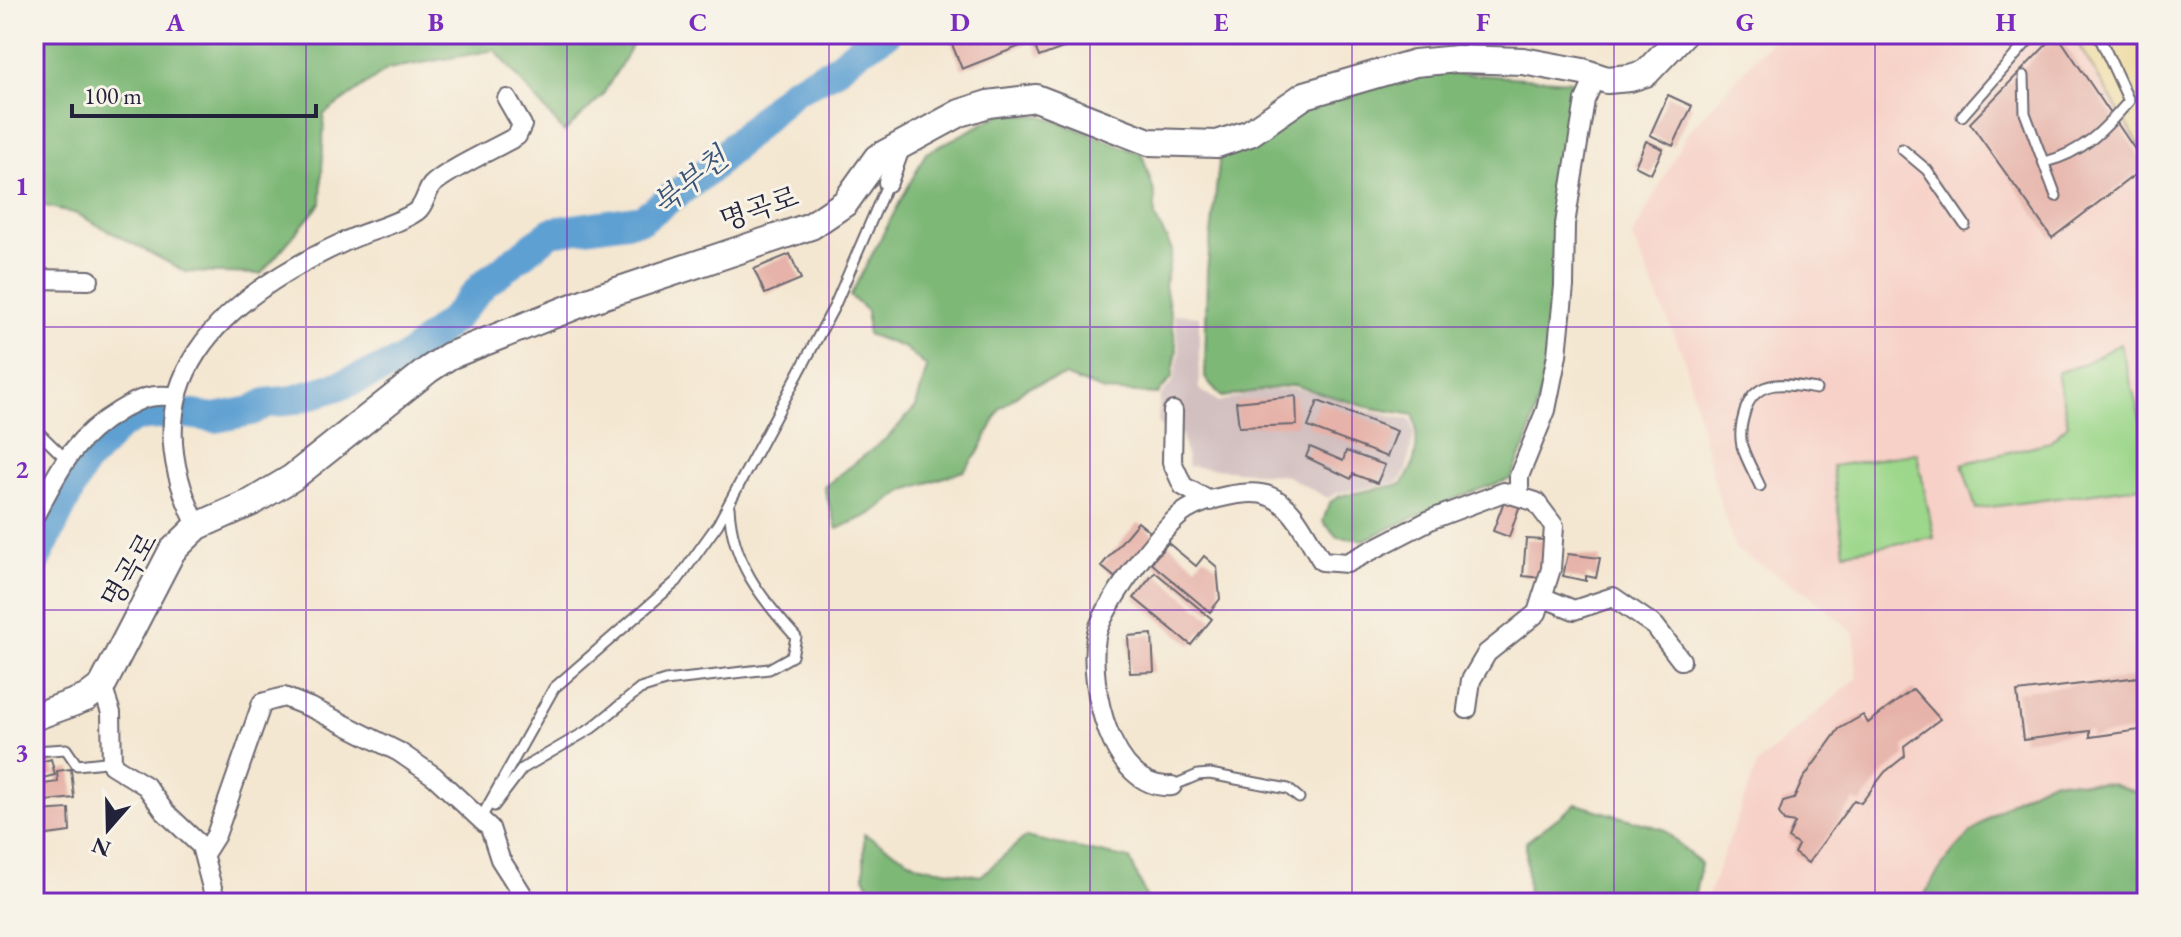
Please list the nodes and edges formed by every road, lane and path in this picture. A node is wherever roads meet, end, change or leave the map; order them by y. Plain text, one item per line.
1 (1683, 34) edge
2 (2034, 34) edge
3 (2098, 34) edge
4 (1596, 76) junction
5 (2024, 76) dead end
6 (507, 99) dead end
7 (1962, 116) dead end
8 (902, 143) junction
9 (1902, 149) dead end
10 (2045, 162) junction
11 (888, 182) joint
12 (2056, 196) dead end
13 (1965, 225) dead end
14 (34, 279) edge
15 (89, 280) dead end
16 (1816, 389) dead end
17 (177, 397) junction
18 (1173, 411) dead end
19 (34, 428) edge
20 (65, 458) junction
21 (1760, 486) dead end
22 (1519, 496) junction
23 (1210, 501) junction
24 (729, 503) junction
25 (34, 517) edge
26 (198, 527) junction
27 (1542, 597) junction
28 (1681, 660) dead end
29 (102, 686) junction
30 (1467, 709) dead end
31 (34, 717) edge
32 (34, 751) edge
33 (110, 757) junction
34 (1172, 786) joint
35 (1299, 798) dead end
36 (482, 820) junction
37 (204, 854) junction
38 (216, 903) edge
39 (528, 903) edge

1 - 4 main road, 명곡로
2 - 7 lane
3 - 10 lane
4 - 8 main road, 명곡로
4 - 22 street
5 - 10 lane
6 - 17 street
8 - 11 street
8 - 26 main road, 명곡로
9 - 13 lane
10 - 12 lane
11 - 24 lane
14 - 15 street
16 - 21 lane
17 - 20 street
17 - 26 street
18 - 23 street
19 - 20 lane
20 - 25 street
22 - 23 street
22 - 27 street
23 - 34 street
24 - 36 lane
24 - 36 lane
26 - 29 main road, 명곡로
27 - 28 street
27 - 30 street
29 - 31 main road
29 - 33 street
32 - 33 lane
33 - 37 street
34 - 35 lane
36 - 37 street
36 - 39 street
37 - 38 street

